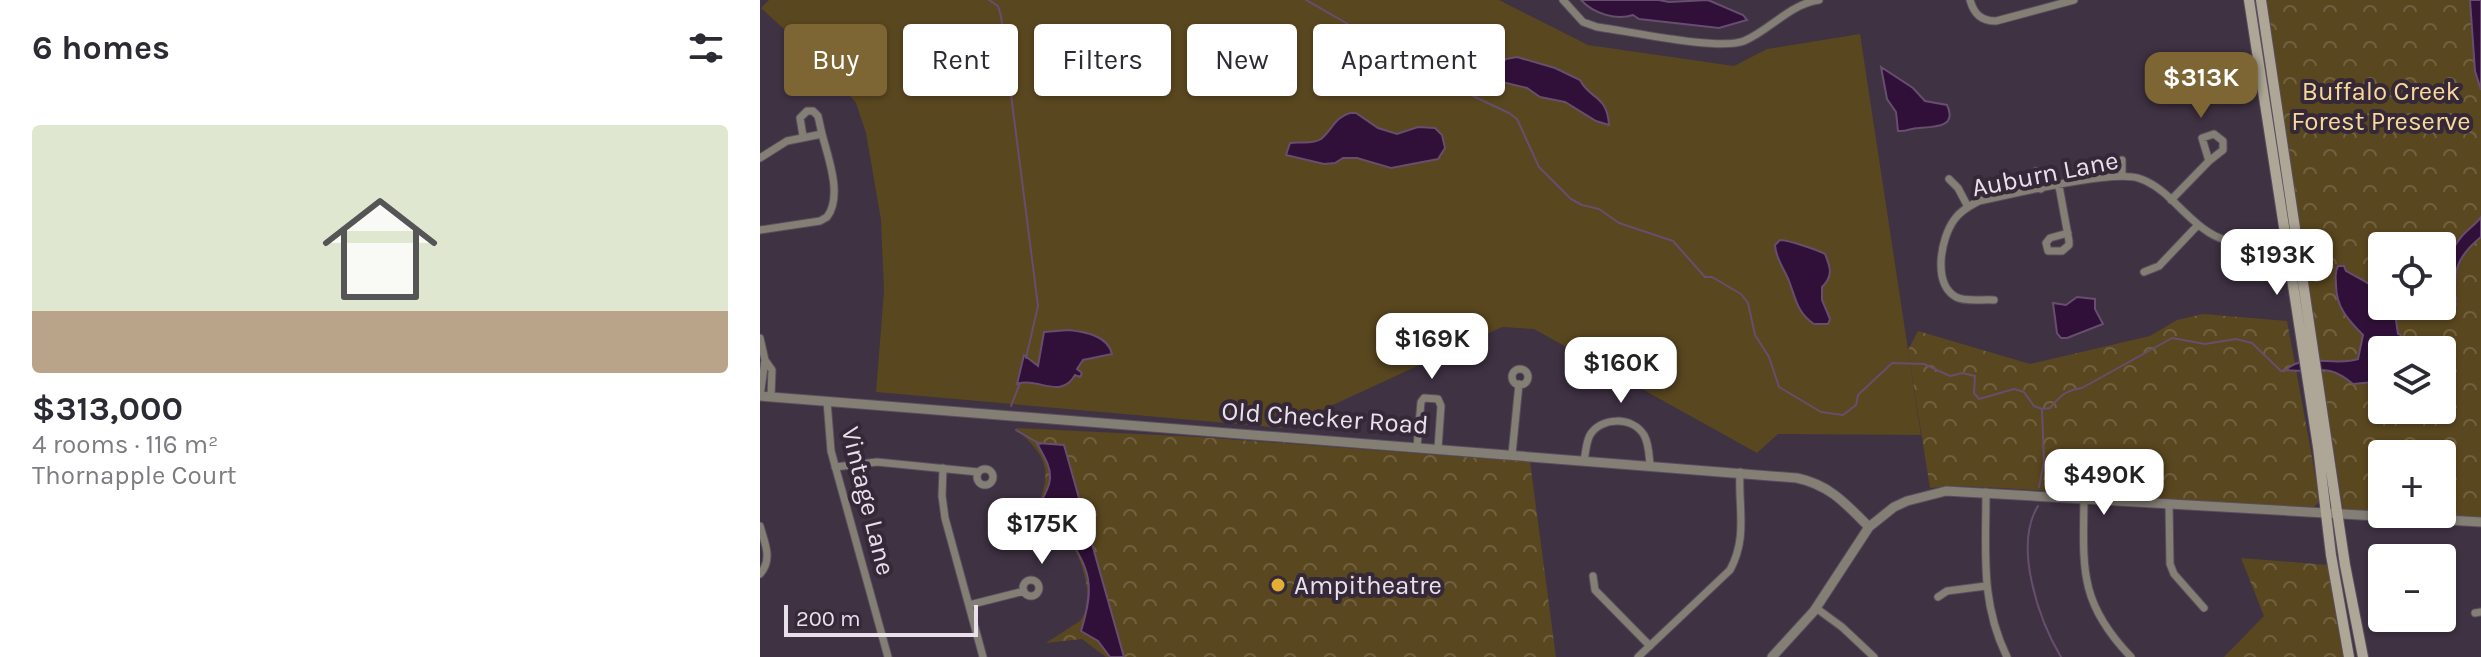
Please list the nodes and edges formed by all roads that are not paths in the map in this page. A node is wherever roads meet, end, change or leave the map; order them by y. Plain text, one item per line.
1 (1563, 0) edge
2 (1819, 0) edge
3 (1970, 0) edge
4 (2074, 0) edge
5 (2249, 0) edge
6 (2261, 0) edge
7 (822, 134) junction
8 (803, 136) junction
9 (760, 158) edge
10 (2122, 160) dead end
11 (2209, 161) dead end
12 (2036, 171) dead end
13 (2122, 176) junction
14 (1949, 179) dead end
15 (2059, 186) junction
16 (2041, 189) junction
17 (2171, 200) junction
18 (1968, 207) junction
19 (2197, 226) junction
20 (760, 230) edge
21 (2068, 233) dead end
22 (2290, 234) junction
23 (2234, 243) junction
24 (2229, 268) dead end
25 (2144, 272) dead end
26 (1994, 300) dead end
27 (760, 338) edge
28 (2313, 380) junction
29 (1519, 384) dead end
30 (764, 396) edge
31 (827, 401) junction
32 (1417, 447) junction
33 (1438, 448) junction
34 (1512, 454) junction
35 (1584, 460) junction
36 (1650, 465) junction
37 (835, 467) junction
38 (943, 468) junction
39 (978, 472) dead end
40 (1740, 472) junction
41 (1986, 492) junction
42 (2084, 499) junction
43 (2169, 504) junction
44 (2326, 514) junction
45 (2338, 514) junction
46 (2481, 522) edge
47 (760, 526) edge
48 (1869, 527) junction
49 (760, 574) edge
50 (1593, 576) dead end
51 (1986, 586) junction
52 (1024, 591) dead end
53 (1938, 597) dead end
54 (969, 605) junction
55 (1816, 608) junction
56 (2204, 608) dead end
57 (1650, 646) junction
58 (888, 657) edge
59 (983, 657) edge
60 (1638, 657) edge
61 (1772, 657) edge
62 (1874, 657) edge
63 (2007, 657) edge
64 (2131, 657) edge
65 (2349, 657) edge
66 (2363, 657) edge

1 - 2 street
3 - 4 street
5 - 22 main road
6 - 22 main road
7 - 8 street
7 - 8 street
7 - 20 street
8 - 9 street
10 - 13 street
11 - 17 street
12 - 16 street
13 - 15 street, Auburn Lane
13 - 17 street, Auburn Lane
14 - 18 street
15 - 16 street, Auburn Lane
15 - 21 street
16 - 18 street, Auburn Lane
17 - 19 street, Auburn Lane
18 - 26 street, Auburn Lane
19 - 23 street, Auburn Lane
19 - 25 street
22 - 23 street
22 - 28 main road
23 - 24 street
27 - 30 street
28 - 44 main road
28 - 45 main road
29 - 34 street
30 - 31 street, Old Checker Road
31 - 32 street, Old Checker Road
31 - 37 street, Vintage Lane
32 - 33 street, Old Checker Road
32 - 33 street
33 - 34 street, Old Checker Road
34 - 35 street, Old Checker Road
35 - 36 street, Old Checker Road
35 - 36 street
36 - 40 street, Old Checker Road
37 - 38 street
37 - 58 street, Vintage Lane
38 - 39 street
38 - 54 street
40 - 48 street, Old Checker Road
40 - 57 street
41 - 42 street
41 - 48 street
41 - 51 street
42 - 43 street
42 - 64 street
43 - 44 street
43 - 56 street
44 - 45 street
44 - 65 main road
45 - 46 street
45 - 66 main road
47 - 49 street
48 - 55 street
50 - 57 street
51 - 53 street
51 - 63 street
52 - 54 street
54 - 59 street
55 - 61 street
55 - 62 street
57 - 60 street

